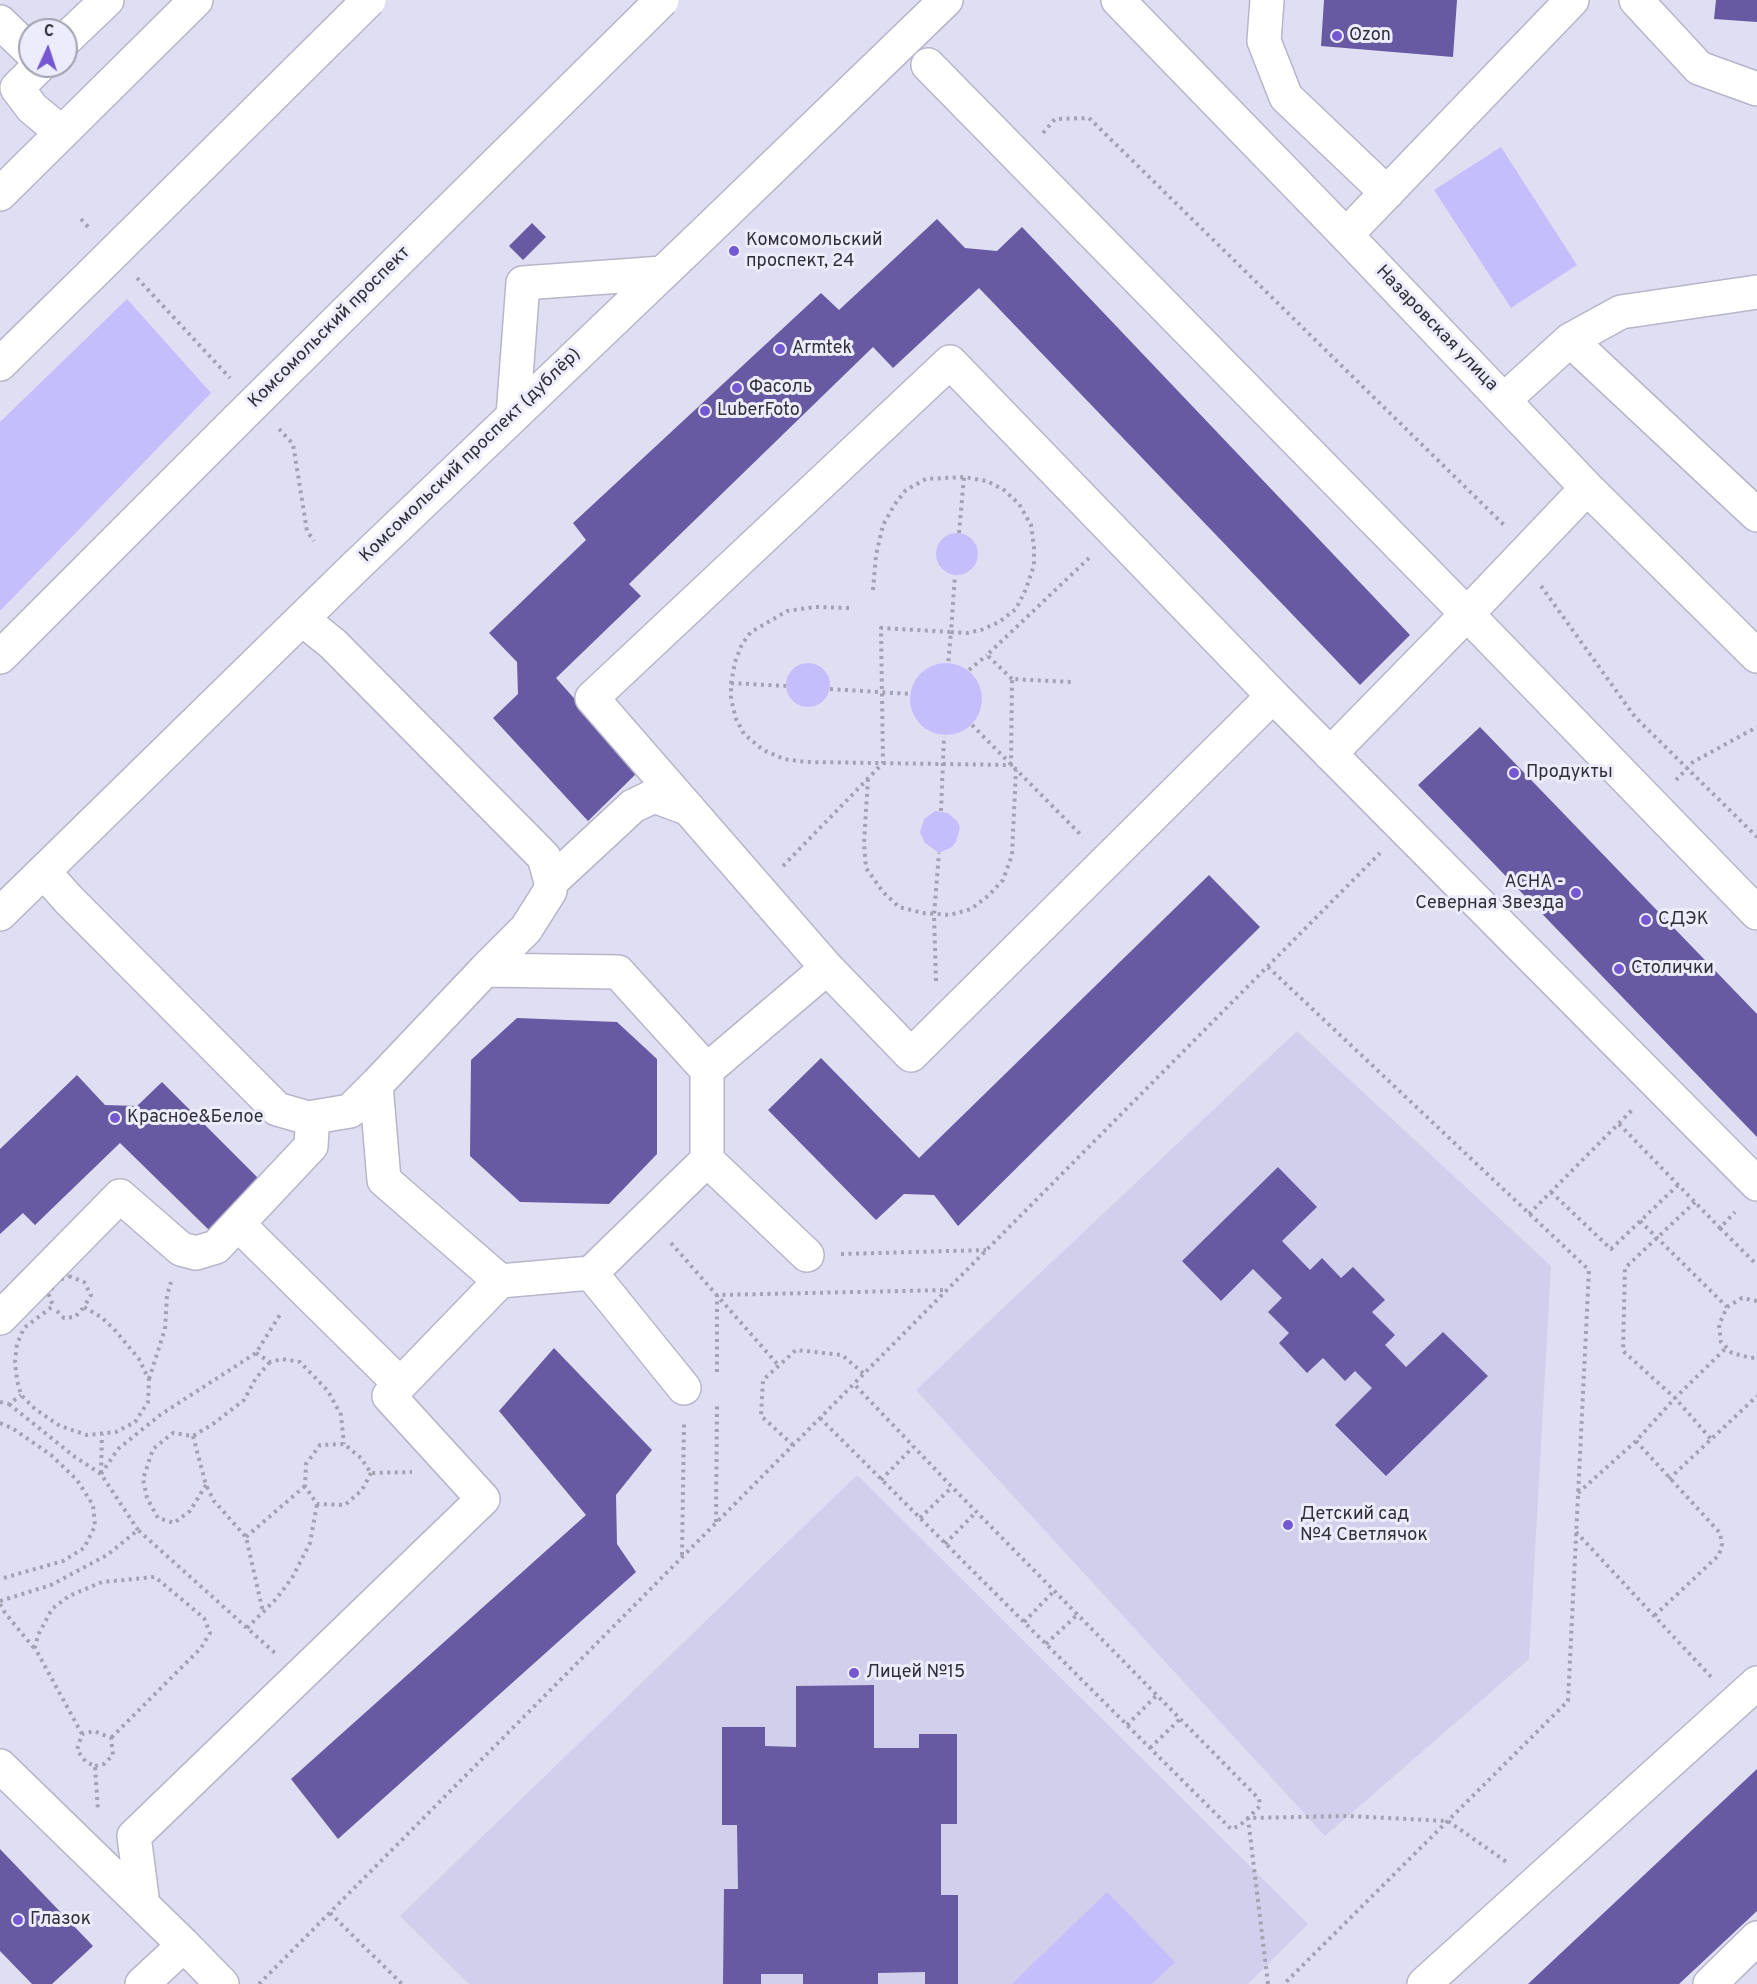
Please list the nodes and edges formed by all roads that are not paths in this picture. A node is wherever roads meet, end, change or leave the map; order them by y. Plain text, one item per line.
1 (107, 0) edge
2 (195, 0) edge
3 (369, 0) edge
4 (662, 0) edge
5 (945, 0) edge
6 (1118, 0) edge
7 (1267, 0) edge
8 (1572, 0) edge
9 (1636, 0) edge
10 (0, 22) edge
11 (78, 28) edge
12 (18, 39) edge
13 (928, 65) dead end
14 (27, 78) edge
15 (1757, 89) edge
16 (60, 132) junction
17 (1387, 193) junction
18 (0, 194) edge
19 (1346, 235) junction
20 (663, 273) junction
21 (1757, 292) edge
22 (1570, 340) junction
23 (0, 364) edge
24 (1504, 400) junction
25 (513, 416) junction
26 (1587, 488) junction
27 (1757, 515) edge
28 (1467, 614) junction
29 (302, 619) junction
30 (1757, 656) edge
31 (0, 657) edge
32 (1273, 696) junction
33 (1330, 754) junction
34 (688, 809) junction
35 (44, 872) junction
36 (551, 882) junction
37 (1757, 913) edge
38 (0, 914) edge
39 (827, 968) junction
40 (485, 970) junction
41 (707, 1070) junction
42 (376, 1085) junction
43 (308, 1118) junction
44 (707, 1160) junction
45 (1750, 1194) edge
46 (238, 1224) junction
47 (807, 1255) road end
48 (591, 1273) junction
49 (500, 1281) junction
50 (0, 1318) edge
51 (400, 1384) junction
52 (684, 1388) road end
53 (1746, 1693) edge
54 (0, 1766) edge
55 (143, 1905) junction
56 (1757, 1938) edge
57 (184, 1945) junction
58 (142, 1984) edge
59 (222, 1984) edge
60 (1424, 1984) edge
61 (1710, 1984) edge

1 - 11 street
2 - 16 street
3 - 23 street, bridge
4 - 31 street, Комсомольский проспект, bridge
5 - 20 street, Комсомольский проспект (дублёр)
6 - 19 street, Назаровская улица
7 - 17 street
8 - 17 street
9 - 15 street
10 - 12 street
13 - 28 street
14 - 16 street
16 - 18 street
17 - 19 street
19 - 24 street, Назаровская улица
20 - 25 street, Комсомольский проспект (дублёр)
20 - 25 street
21 - 22 street
22 - 24 street
22 - 27 street
24 - 26 street, Назаровская улица
25 - 29 street, Комсомольский проспект (дублёр)
26 - 28 street
26 - 30 street, Назаровская улица
28 - 33 street
28 - 37 street
29 - 35 street, Комсомольский проспект (дублёр)
29 - 36 street
32 - 33 street
32 - 34 street
32 - 39 street
33 - 45 street
34 - 36 street
34 - 39 street
35 - 38 street, Комсомольский проспект (дублёр)
35 - 43 street
36 - 40 street
39 - 41 street
40 - 41 street
40 - 42 street
41 - 44 street
42 - 43 street
42 - 49 street
43 - 46 street
44 - 47 street
44 - 48 street
46 - 50 street
46 - 51 street
48 - 49 street
48 - 52 street
49 - 51 street
51 - 55 street
53 - 60 street
54 - 55 street
55 - 57 street
56 - 61 street
57 - 58 street
57 - 59 street

